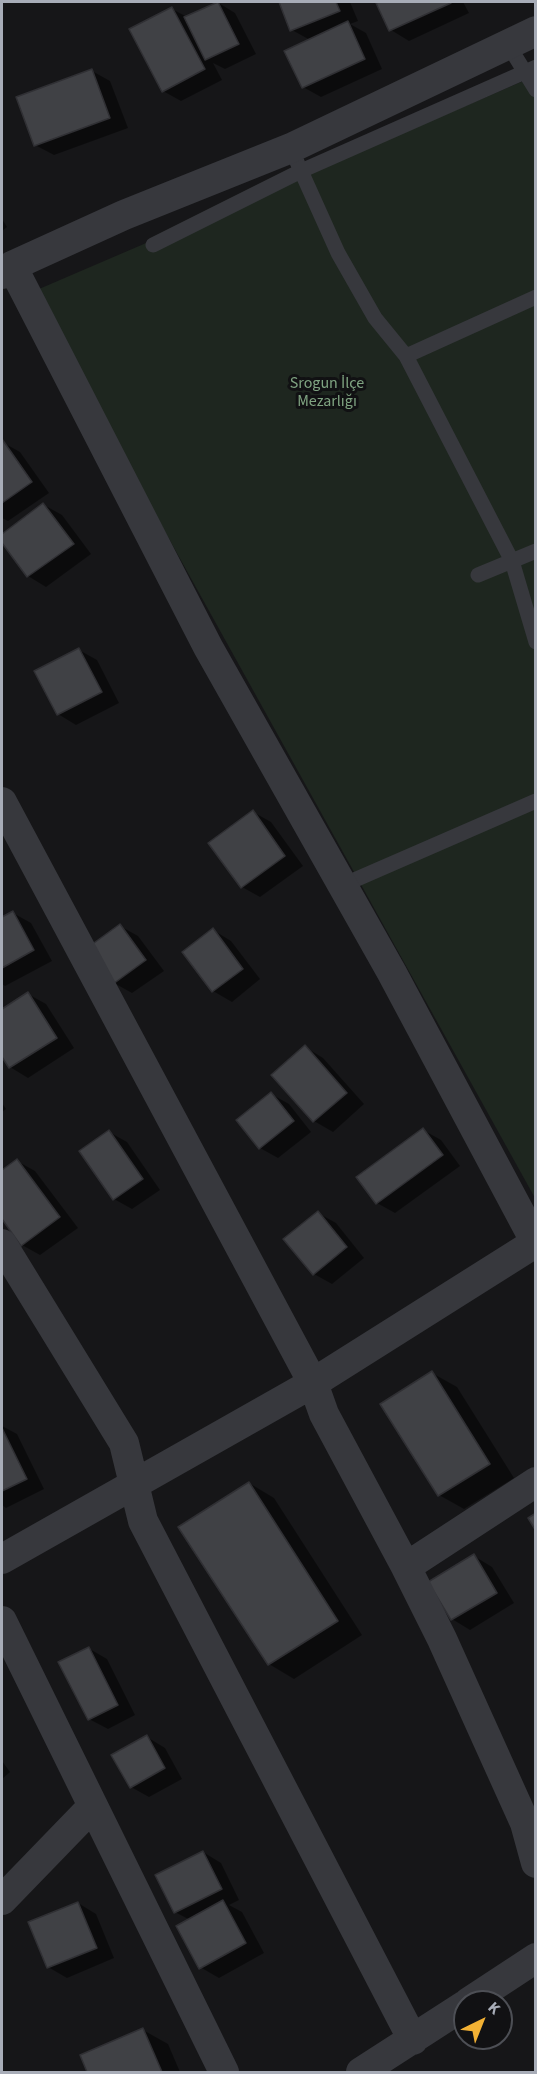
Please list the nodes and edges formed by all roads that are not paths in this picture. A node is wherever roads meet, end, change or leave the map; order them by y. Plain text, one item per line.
1 (536, 31) edge
2 (507, 43) junction
3 (530, 69) edge
4 (536, 90) edge
5 (296, 160) junction
6 (153, 245) dead end
7 (7, 270) edge
8 (536, 297) edge
9 (406, 356) junction
10 (536, 551) edge
11 (512, 561) junction
12 (478, 575) dead end
13 (536, 642) edge
14 (536, 801) edge
15 (2, 802) edge
16 (343, 885) junction
17 (536, 1243) edge
18 (2, 1244) edge
19 (313, 1383) junction
20 (536, 1482) edge
21 (134, 1485) junction
22 (2, 1559) edge
23 (406, 1567) junction
24 (2, 1621) edge
25 (93, 1806) junction
26 (530, 1824) edge
27 (536, 1863) edge
28 (3, 1896) edge
29 (536, 1958) edge
30 (487, 1990) edge
31 (453, 2013) edge
32 (413, 2040) junction
33 (224, 2073) edge
34 (361, 2073) edge

1 - 2 street
2 - 3 lane
2 - 5 street
3 - 4 lane
3 - 5 lane
5 - 6 lane
5 - 7 street
5 - 9 lane
7 - 16 street
8 - 9 lane
9 - 11 lane
10 - 11 lane
11 - 12 lane
11 - 13 lane
14 - 16 lane
15 - 19 street
16 - 17 street
17 - 19 street
18 - 21 street
19 - 21 street
19 - 23 street
20 - 23 street
21 - 22 street
21 - 32 street
23 - 26 street
24 - 25 street
25 - 28 street
25 - 33 street
26 - 27 street
29 - 30 street
31 - 32 street
32 - 34 street

